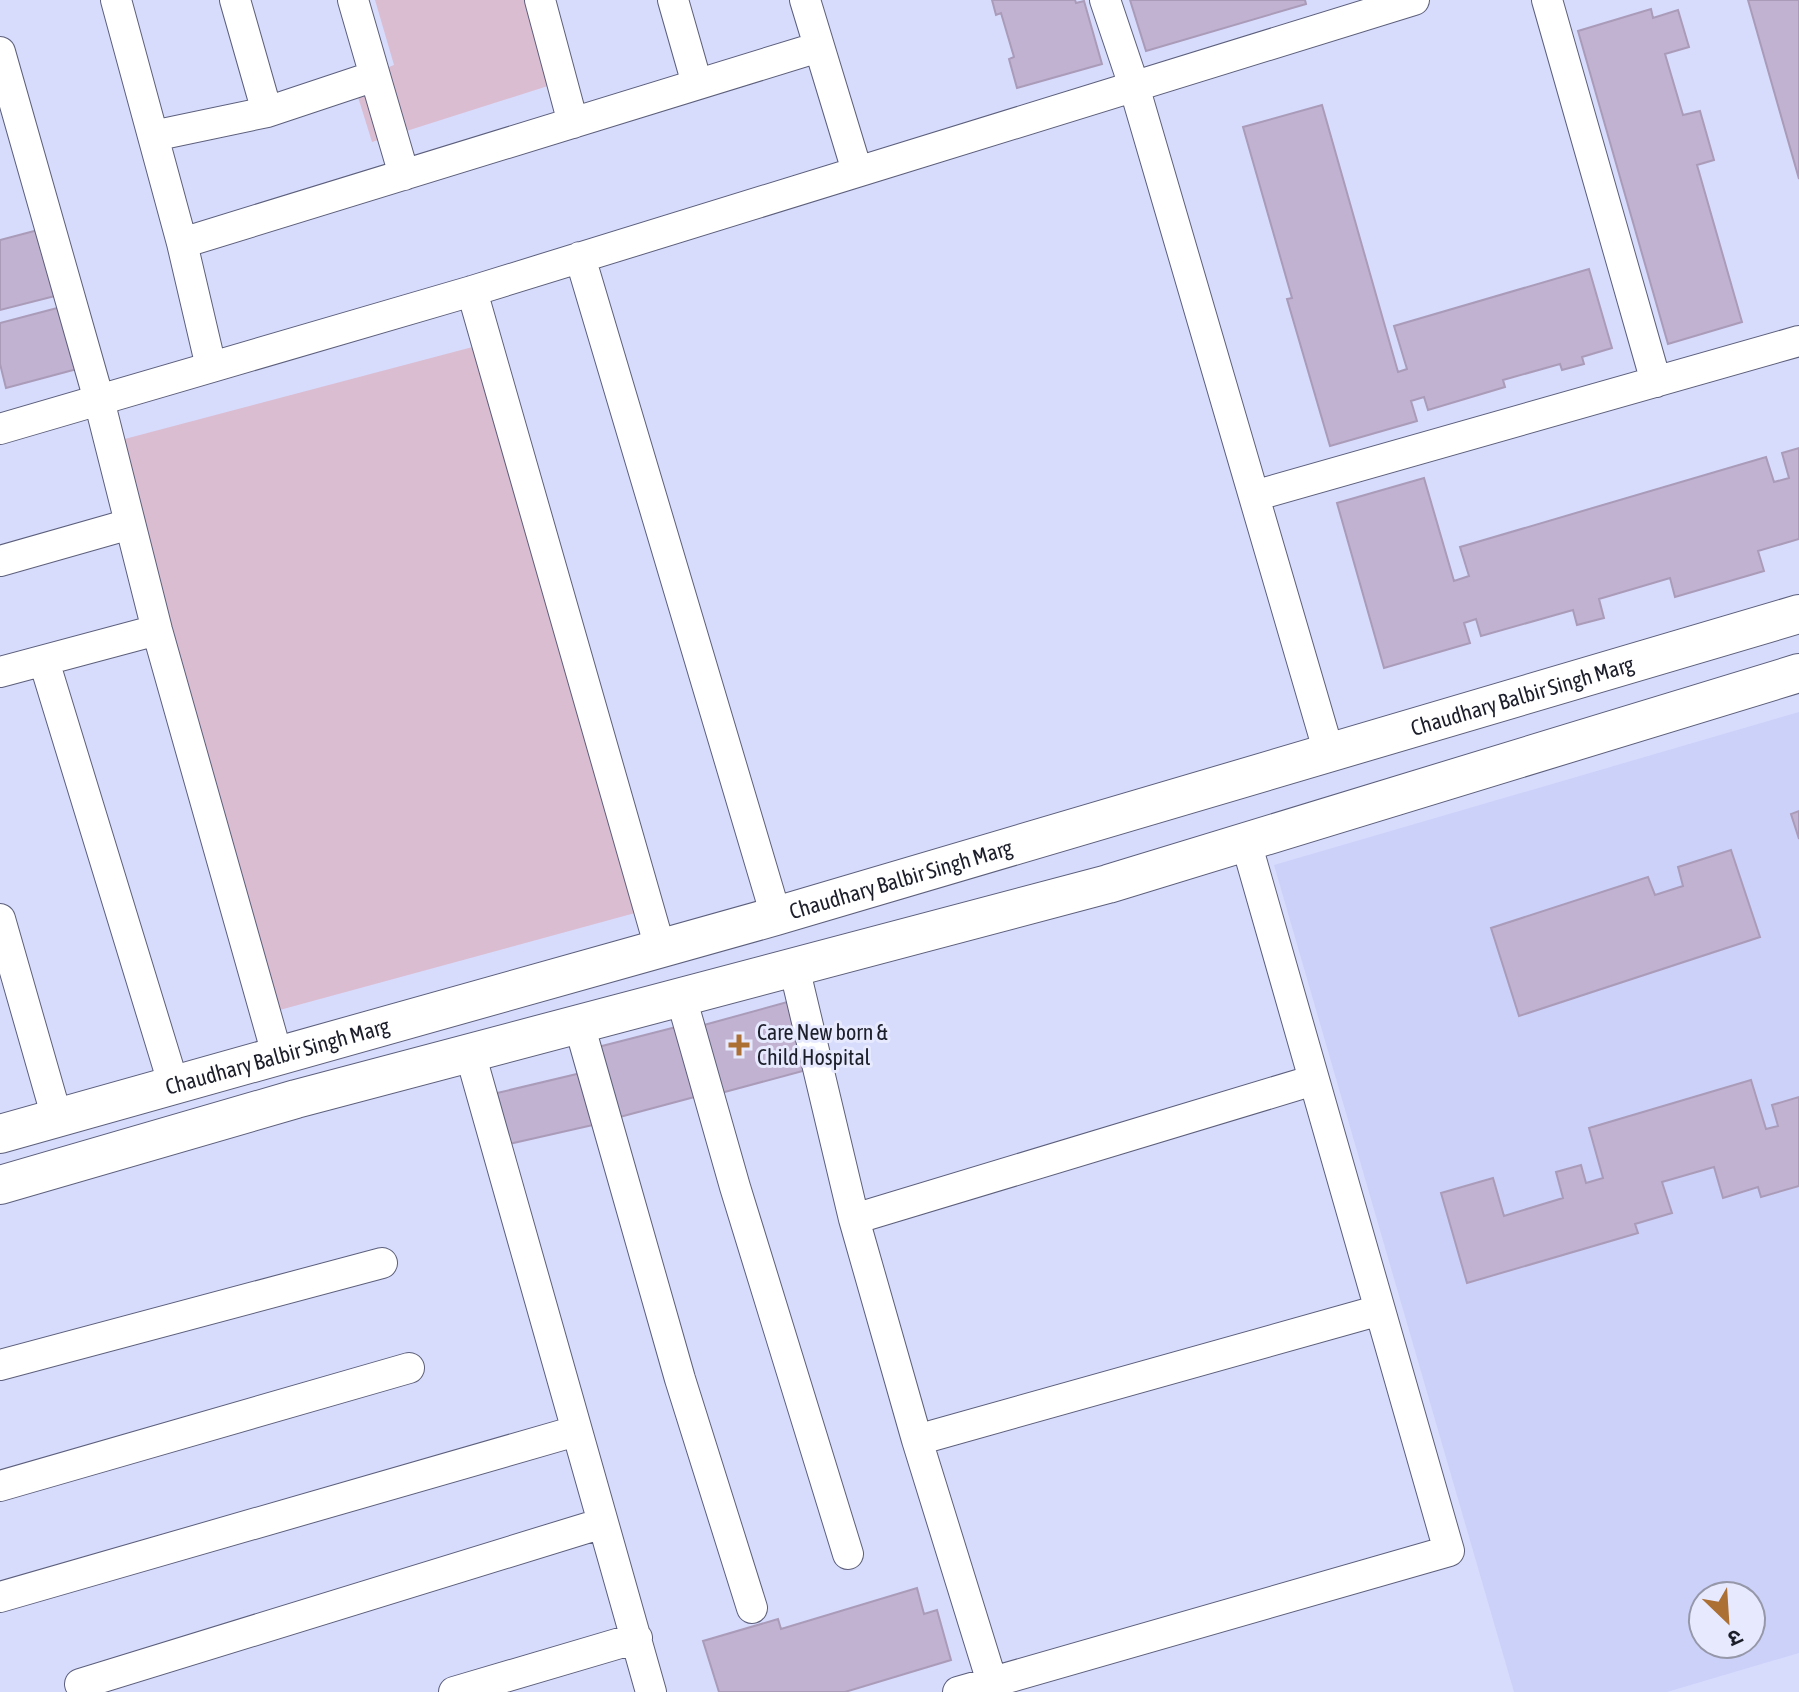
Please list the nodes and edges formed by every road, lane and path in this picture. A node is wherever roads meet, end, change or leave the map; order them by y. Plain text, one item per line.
1 (116, 0) edge
2 (235, 0) edge
3 (353, 0) edge
4 (540, 0) edge
5 (673, 0) edge
6 (805, 0) edge
7 (1105, 0) edge
8 (1414, 0) edge
9 (1547, 0) edge
10 (819, 47) junction
11 (0, 52) edge
12 (375, 76) junction
13 (697, 84) junction
14 (1134, 86) junction
15 (267, 112) junction
16 (573, 123) junction
17 (153, 136) junction
18 (857, 171) junction
19 (404, 175) junction
20 (182, 243) junction
21 (580, 257) junction
22 (472, 291) junction
23 (1799, 341) edge
24 (211, 367) junction
25 (1656, 382) junction
26 (99, 400) junction
27 (0, 427) edge
28 (1254, 496) junction
29 (130, 524) junction
30 (0, 561) edge
31 (1799, 614) edge
32 (157, 630) junction
33 (44, 661) junction
34 (0, 672) edge
35 (1799, 673) edge
36 (1329, 753) junction
37 (1246, 842) junction
38 (776, 916) junction
39 (0, 919) edge
40 (660, 948) junction
41 (794, 967) junction
42 (681, 997) junction
43 (579, 1024) junction
44 (470, 1053) junction
45 (278, 1058) junction
46 (1314, 1080) junction
47 (174, 1086) junction
48 (57, 1118) junction
49 (0, 1134) edge
50 (0, 1185) edge
51 (854, 1219) junction
52 (382, 1263) dead end
53 (1380, 1310) junction
54 (0, 1365) edge
55 (409, 1368) dead end
56 (576, 1431) junction
57 (917, 1440) junction
58 (0, 1486) edge
59 (603, 1523) junction
60 (848, 1554) dead end
61 (0, 1597) edge
62 (752, 1608) dead end
63 (637, 1638) junction
64 (992, 1682) junction
65 (80, 1684) dead end
66 (454, 1692) edge
67 (651, 1692) edge
68 (958, 1692) edge

1 - 17 street
2 - 15 street
3 - 12 street
4 - 16 street
5 - 13 street
6 - 10 street
7 - 14 street
8 - 14 street
9 - 25 street
10 - 13 street
10 - 18 street
11 - 26 street
12 - 15 street
12 - 19 street
13 - 16 street
14 - 18 street
14 - 28 street
15 - 17 street
16 - 19 street
17 - 20 street
18 - 21 street
19 - 20 street
20 - 24 street
21 - 22 street
21 - 38 street
22 - 24 street
22 - 40 street
23 - 25 street
24 - 26 street
25 - 28 street
26 - 27 street
26 - 29 street
28 - 36 street
29 - 30 street
29 - 32 street
31 - 36 street, Chaudhary Balbir Singh Marg
32 - 33 street
32 - 45 street
33 - 34 street
33 - 47 street
35 - 37 street, Chaudhary Balbir Singh Marg
36 - 38 street, Chaudhary Balbir Singh Marg
37 - 41 street, Chaudhary Balbir Singh Marg
37 - 46 street
38 - 40 street, Chaudhary Balbir Singh Marg
39 - 48 street
40 - 45 street, Chaudhary Balbir Singh Marg
41 - 42 street, Chaudhary Balbir Singh Marg
41 - 51 street
42 - 43 street, Chaudhary Balbir Singh Marg
42 - 60 street
43 - 44 street, Chaudhary Balbir Singh Marg
43 - 62 street
44 - 50 street, Chaudhary Balbir Singh Marg
44 - 56 street
45 - 47 street, Chaudhary Balbir Singh Marg
46 - 51 street
46 - 53 street
47 - 48 street, Chaudhary Balbir Singh Marg
48 - 49 street, Chaudhary Balbir Singh Marg
51 - 57 street
52 - 54 street
53 - 57 street
53 - 64 street
55 - 58 street
56 - 59 street
56 - 61 street
57 - 64 street
59 - 63 street
59 - 65 street
63 - 66 street
63 - 67 street
64 - 68 street

